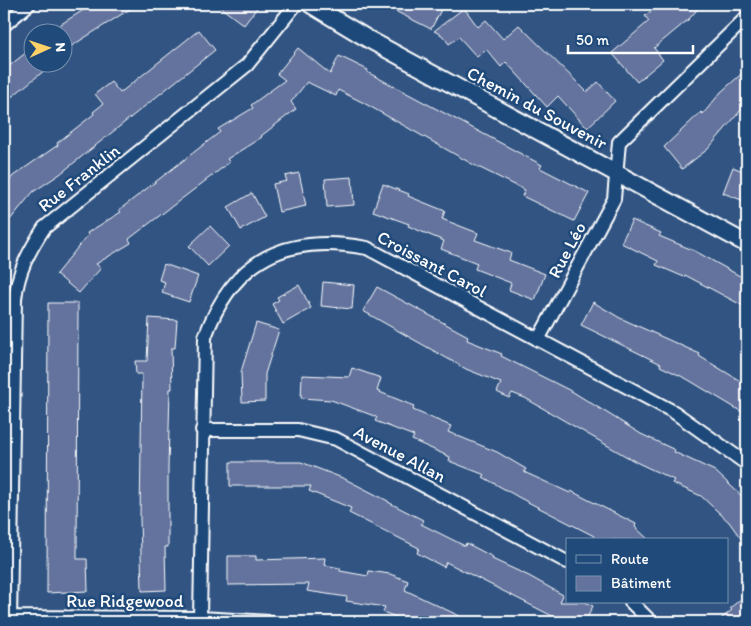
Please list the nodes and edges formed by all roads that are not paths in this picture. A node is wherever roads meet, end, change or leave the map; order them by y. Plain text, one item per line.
1 (29, 4) edge
2 (296, 4) edge
3 (310, 4) edge
4 (747, 17) edge
5 (4, 25) edge
6 (616, 174) junction
7 (747, 244) edge
8 (538, 340) junction
9 (202, 430) junction
10 (747, 464) edge
11 (566, 561) edge
12 (633, 604) edge
13 (200, 618) junction
14 (10, 620) edge
15 (270, 622) edge
16 (651, 622) edge

1 - 5 street
2 - 14 street, Rue Franklin
3 - 6 street, Chemin du Souvenir
4 - 6 street, Rue Léo
6 - 7 street, Chemin du Souvenir
6 - 8 street, Rue Léo
8 - 9 street, Croissant Carol
8 - 10 street, Croissant Carol
9 - 11 street, Avenue Allan
9 - 13 street, Croissant Carol
12 - 16 street
13 - 14 street, Rue Ridgewood
13 - 15 street, Rue Ridgewood

